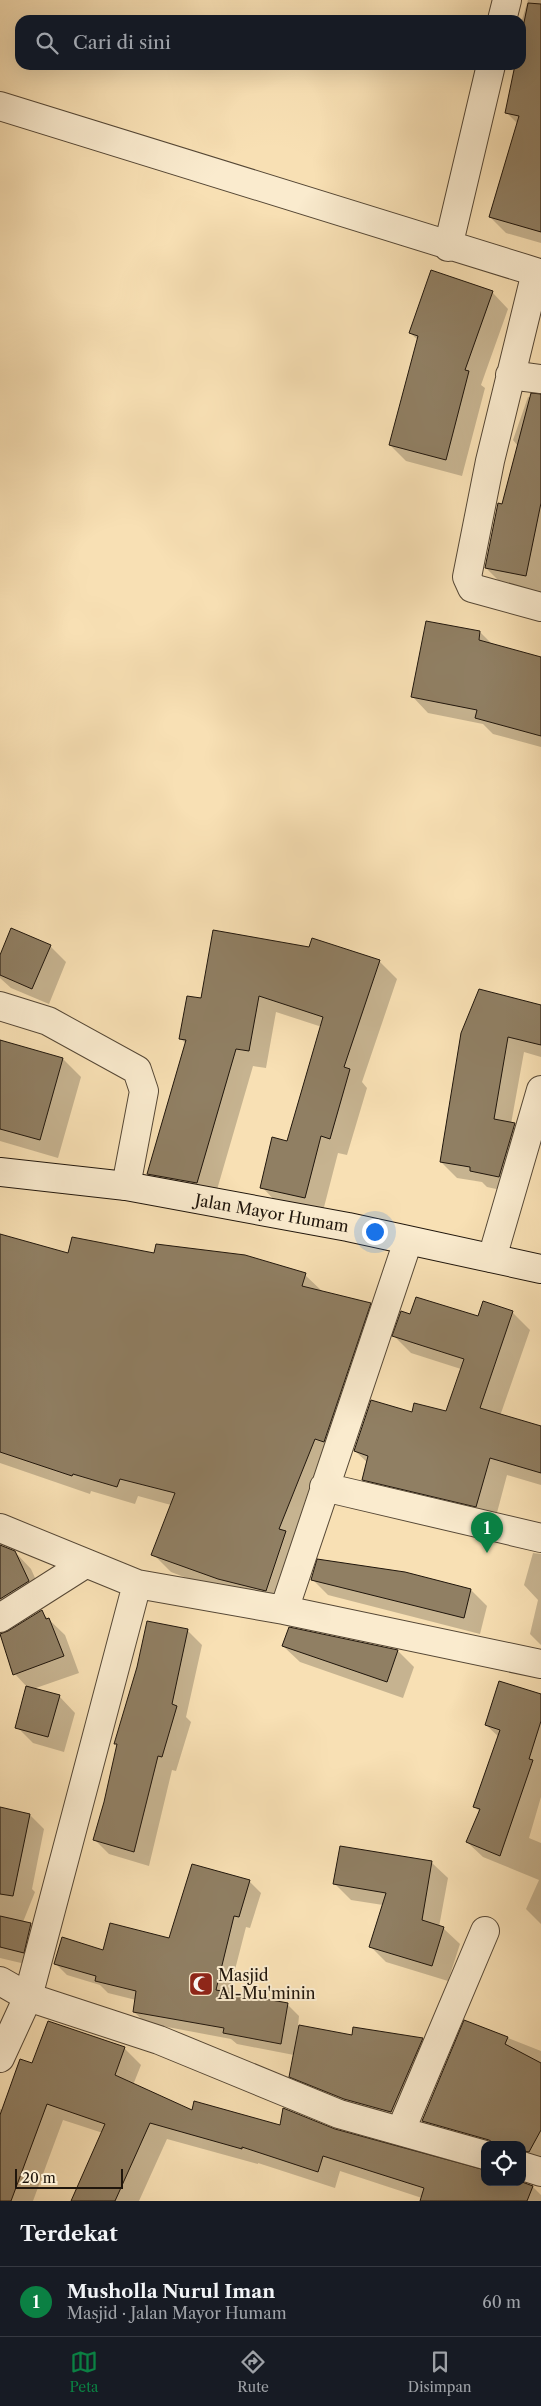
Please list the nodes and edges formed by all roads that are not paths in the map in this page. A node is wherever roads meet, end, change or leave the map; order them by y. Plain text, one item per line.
1 (507, 0) edge
2 (503, 15) edge
3 (490, 70) edge
4 (0, 106) edge
5 (448, 247) junction
6 (538, 273) edge
7 (510, 375) junction
8 (541, 380) edge
9 (541, 607) edge
10 (0, 1006) edge
11 (541, 1090) edge
12 (0, 1172) edge
13 (126, 1186) junction
14 (408, 1241) junction
15 (492, 1258) junction
16 (541, 1269) edge
17 (324, 1487) junction
18 (0, 1528) edge
19 (541, 1538) edge
20 (85, 1564) junction
21 (137, 1584) junction
22 (284, 1610) junction
23 (0, 1618) edge
24 (541, 1664) edge
25 (485, 1931) dead end
26 (0, 1981) edge
27 (28, 1997) junction
28 (0, 2058) edge
29 (401, 2130) junction
30 (481, 2154) edge
31 (526, 2167) edge
32 (541, 2172) edge

1 - 2 street
3 - 5 street
4 - 5 street
5 - 6 street
6 - 7 street
7 - 8 street
7 - 9 street
10 - 13 street
11 - 15 street
12 - 13 street, Jalan Mayor Humam
13 - 14 street, Jalan Mayor Humam
14 - 15 street, Jalan Mayor Humam
14 - 17 street
15 - 16 street, Jalan Mayor Humam
17 - 19 street
17 - 22 street
18 - 20 street
20 - 21 street
20 - 23 street
21 - 22 street
21 - 27 street
22 - 24 street
25 - 29 street
26 - 27 street
27 - 28 street
27 - 29 street
29 - 30 street
31 - 32 street

